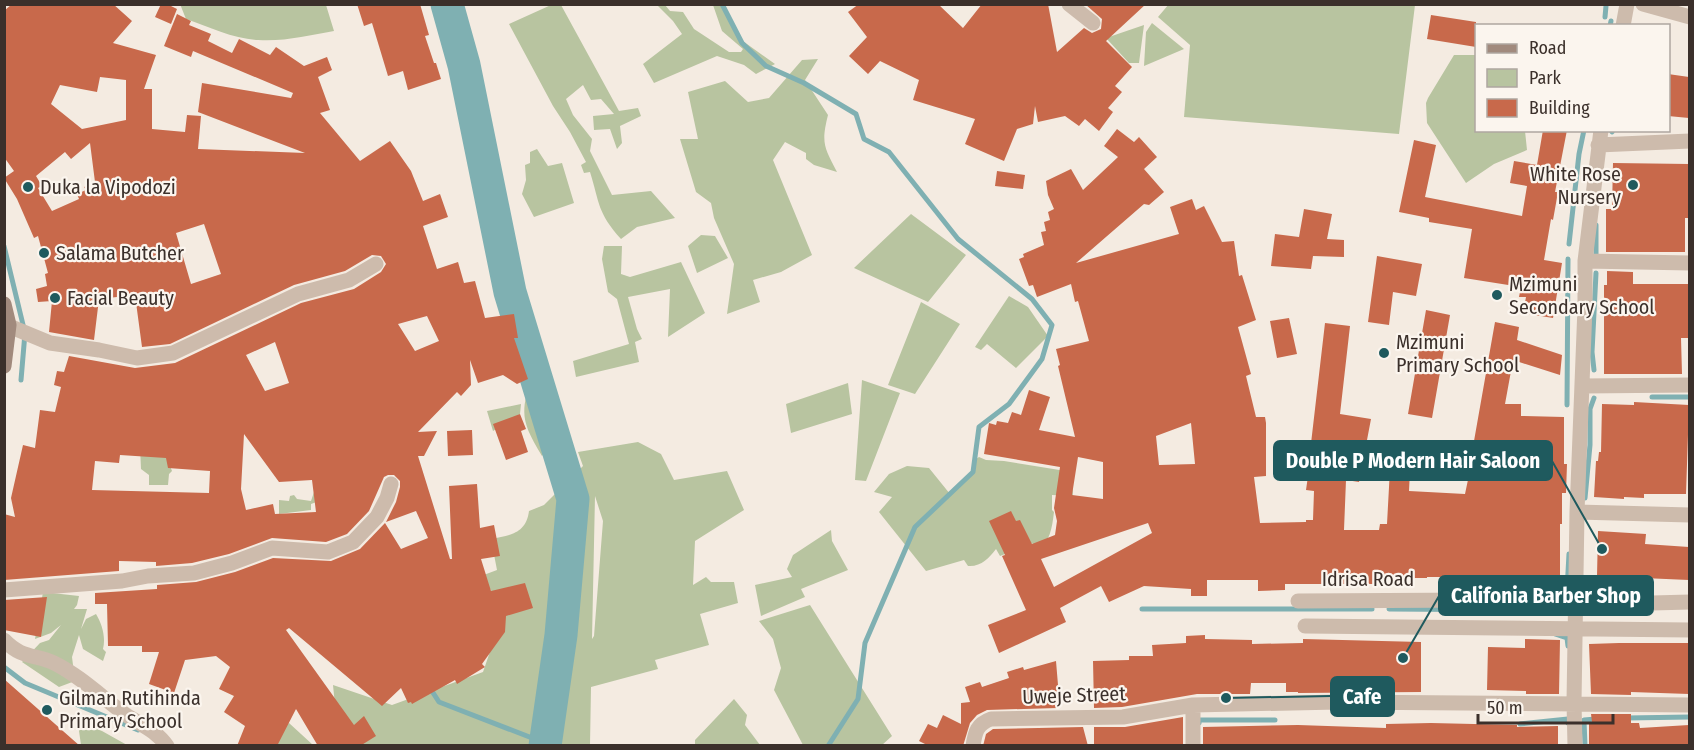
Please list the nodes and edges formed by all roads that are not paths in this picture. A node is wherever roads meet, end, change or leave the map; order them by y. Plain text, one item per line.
1 (1069, 4) edge
2 (1627, 4) edge
3 (1642, 4) edge
4 (1689, 17) edge
5 (1093, 23) dead end
6 (1623, 24) edge
7 (1599, 138) edge
8 (1689, 141) edge
9 (1585, 261) junction
10 (1689, 263) edge
11 (375, 264) dead end
12 (4, 304) edge
13 (7, 325) edge
14 (4, 366) edge
15 (1689, 385) edge
16 (1582, 386) junction
17 (391, 484) dead end
18 (1577, 512) junction
19 (1689, 515) edge
20 (4, 590) edge
21 (1384, 600) junction
22 (1298, 601) dead end
23 (1689, 602) edge
24 (1576, 606) junction
25 (1305, 626) dead end
26 (1382, 626) junction
27 (1575, 628) junction
28 (1689, 630) edge
29 (4, 640) edge
30 (1574, 702) junction
31 (1193, 705) junction
32 (1689, 705) edge
33 (167, 746) edge
34 (973, 746) edge
35 (1193, 746) edge
36 (1575, 746) edge

1 - 5 street
2 - 6 street
3 - 4 street
7 - 8 street
7 - 9 street
9 - 10 street
9 - 16 street
11 - 13 street
12 - 13 street
13 - 14 street
15 - 16 street
16 - 18 street
17 - 20 street
18 - 19 street
18 - 24 street
21 - 22 street, Idrisa Road
21 - 24 street, Idrisa Road
21 - 26 street
23 - 24 street, Idrisa Road
24 - 27 street
25 - 26 street
26 - 27 street
27 - 28 street
27 - 30 street
29 - 33 street
30 - 31 street, Uweje Street
30 - 32 street, Uweje Street
30 - 36 street
31 - 34 street, Uweje Street
31 - 35 street

